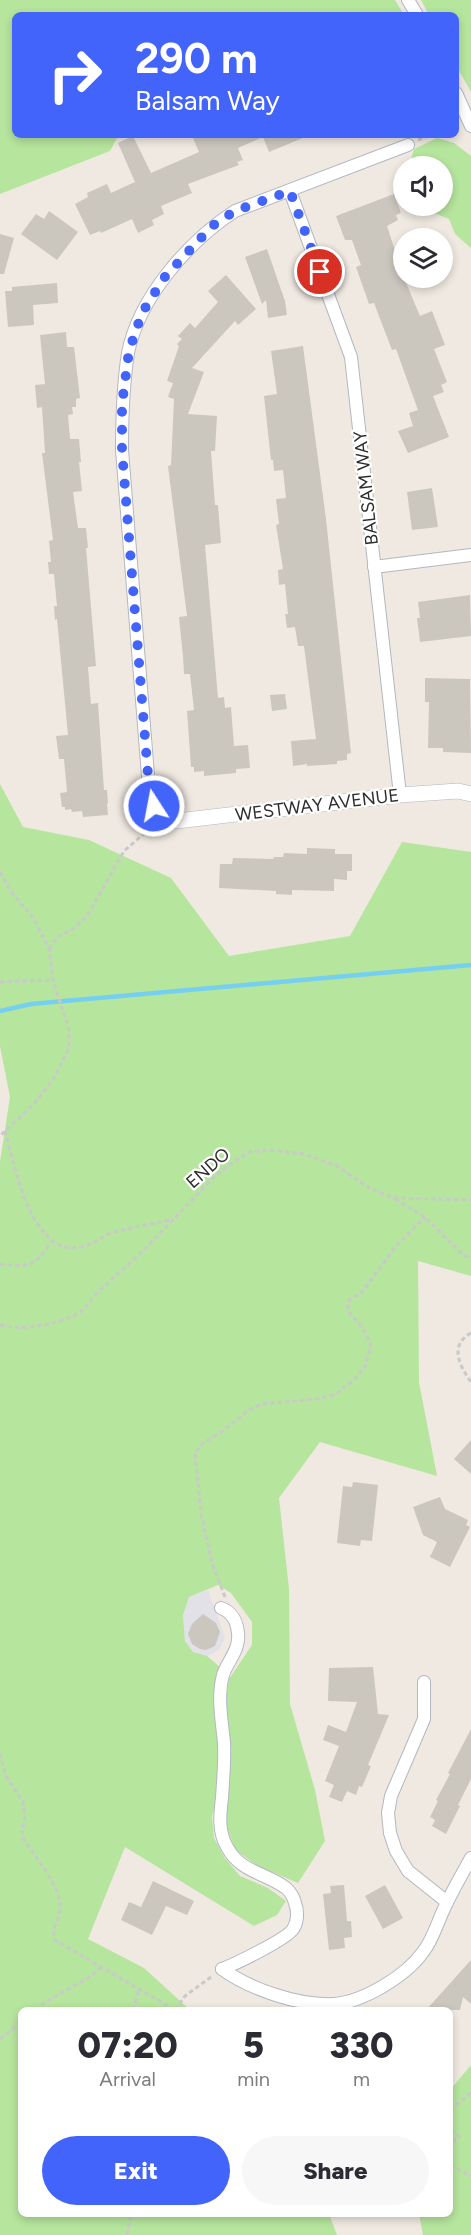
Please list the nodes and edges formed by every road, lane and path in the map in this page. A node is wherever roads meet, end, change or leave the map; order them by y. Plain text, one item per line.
1 (459, 100) edge
2 (471, 126) edge
3 (408, 145) dead end
4 (290, 191) junction
5 (471, 555) edge
6 (374, 567) junction
7 (471, 794) edge
8 (400, 795) junction
9 (164, 816) junction
10 (0, 872) edge
11 (49, 949) junction
12 (52, 980) junction
13 (0, 982) edge
14 (5, 1131) junction
15 (0, 1136) edge
16 (393, 1198) junction
17 (471, 1200) edge
18 (424, 1217) junction
19 (174, 1219) junction
20 (51, 1241) junction
21 (471, 1258) edge
22 (0, 1264) edge
23 (0, 1325) edge
24 (471, 1333) edge
25 (471, 1382) edge
26 (225, 1609) joint
27 (424, 1682) dead end
28 (0, 1754) edge
29 (471, 1858) edge
30 (447, 1902) junction
31 (101, 1968) junction
32 (222, 1969) junction
33 (139, 1988) junction
34 (39, 2007) edge
35 (134, 2007) edge
36 (170, 2007) edge
37 (177, 2007) edge
38 (18, 2024) edge
39 (0, 2039) edge
40 (471, 2093) edge
41 (453, 2108) edge
42 (453, 2133) edge
43 (453, 2142) edge
44 (453, 2167) edge
45 (471, 2176) edge
46 (131, 2217) edge
47 (128, 2235) edge

1 - 2 street
3 - 4 street
4 - 6 street, BALSAM WAY
4 - 9 street
5 - 6 street
6 - 8 street, BALSAM WAY
7 - 8 street, WESTWAY AVENUE
8 - 9 street, WESTWAY AVENUE
9 - 11 path
10 - 11 path
11 - 12 path
12 - 13 path
12 - 14 path
14 - 15 path
14 - 20 path
16 - 17 path, ENDO
16 - 18 path
16 - 19 path, ENDO
18 - 21 path
18 - 26 path
19 - 20 path
19 - 23 path, ENDO
20 - 22 path
24 - 25 path
26 - 32 street
27 - 30 street
28 - 31 path
29 - 30 street
30 - 32 street
31 - 33 path
31 - 34 path
32 - 37 path
33 - 35 path
33 - 36 path
38 - 39 path
40 - 41 path
42 - 43 path
44 - 45 path
46 - 47 path

